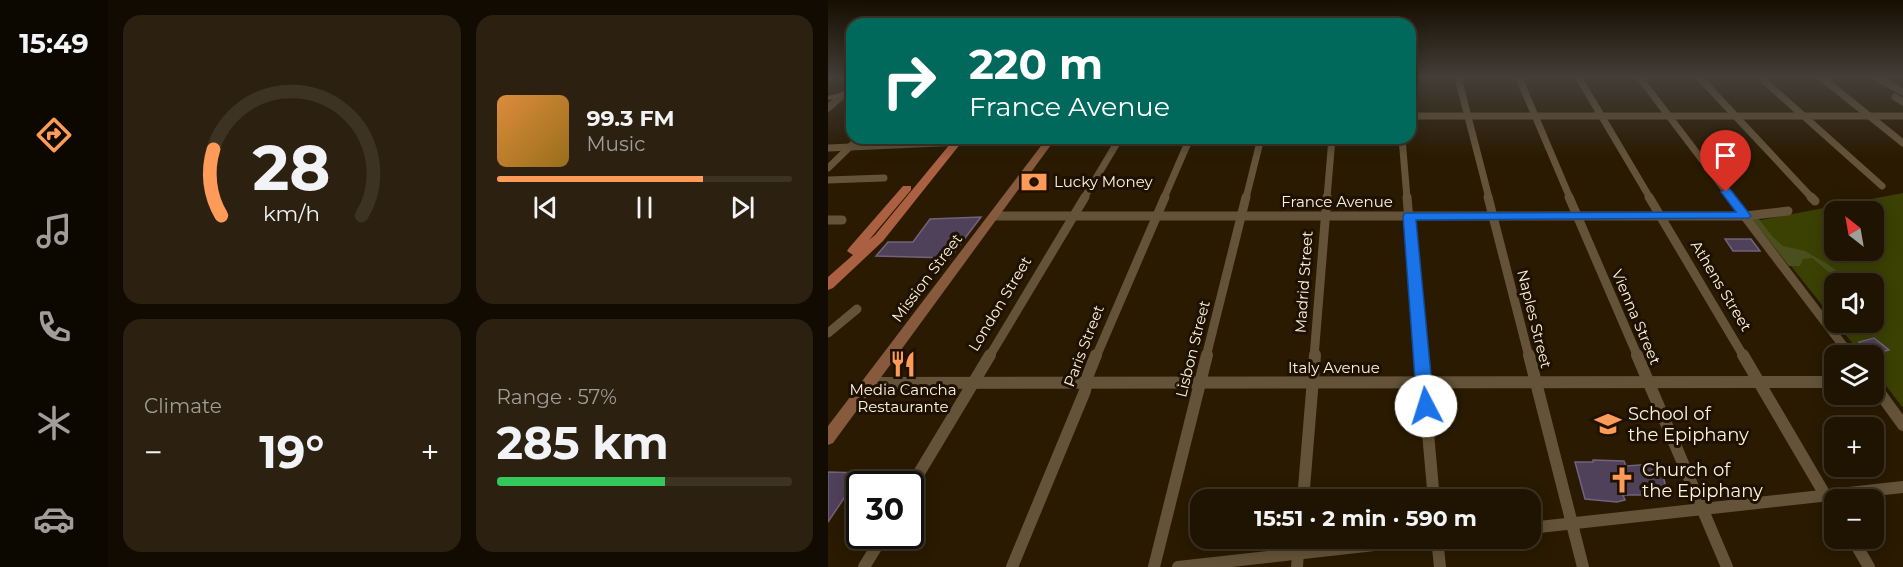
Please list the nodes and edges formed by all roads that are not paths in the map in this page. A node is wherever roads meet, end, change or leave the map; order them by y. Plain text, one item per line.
1 (1465, 104) edge
2 (1529, 104) edge
3 (1594, 104) edge
4 (1659, 104) edge
5 (1724, 104) edge
6 (1790, 104) edge
7 (1855, 104) edge
8 (1416, 116) edge
9 (1468, 116) junction
10 (1534, 116) junction
11 (1601, 116) junction
12 (1668, 116) junction
13 (1735, 116) junction
14 (1802, 116) junction
15 (1869, 116) junction
16 (1903, 116) edge
17 (1903, 142) edge
18 (853, 144) edge
19 (915, 144) edge
20 (949, 144) edge
21 (950, 144) edge
22 (1048, 144) edge
23 (1116, 144) edge
24 (1187, 144) edge
25 (1260, 144) edge
26 (1332, 144) edge
27 (1403, 144) edge
28 (903, 145) joint
29 (850, 147) junction
30 (828, 148) edge
31 (828, 168) edge
32 (884, 178) dead end
33 (828, 180) edge
34 (1882, 186) dead end
35 (1815, 201) dead end
36 (1788, 211) dead end
37 (994, 216) junction
38 (1074, 216) junction
39 (1157, 216) junction
40 (1242, 216) junction
41 (1326, 216) junction
42 (1409, 216) junction
43 (1493, 216) junction
44 (1577, 216) junction
45 (1660, 216) junction
46 (1745, 216) junction
47 (828, 220) edge
48 (842, 220) dead end
49 (828, 275) edge
50 (828, 285) edge
51 (857, 309) dead end
52 (828, 333) edge
53 (1843, 345) edge
54 (1088, 382) junction
55 (1760, 382) junction
56 (1824, 382) edge
57 (973, 383) junction
58 (1200, 383) junction
59 (1313, 383) junction
60 (1424, 383) junction
61 (1535, 383) junction
62 (1647, 383) junction
63 (869, 384) junction
64 (1884, 398) edge
65 (1903, 424) edge
66 (828, 438) edge
67 (920, 471) edge
68 (1903, 487) edge
69 (1304, 489) edge
70 (1433, 489) edge
71 (1884, 489) edge
72 (1824, 494) edge
73 (1824, 496) edge
74 (1701, 509) junction
75 (1571, 524) junction
76 (1541, 527) edge
77 (875, 549) edge
78 (1368, 549) edge
79 (1438, 549) edge
80 (1858, 549) edge
81 (1298, 560) edge
82 (864, 567) edge
83 (1012, 567) edge
84 (1154, 567) edge
85 (1178, 567) edge
86 (1440, 567) edge
87 (1583, 567) edge
88 (1727, 567) edge
89 (1869, 567) edge

1 - 9 street, Naples Street
2 - 10 street, Vienna Street
3 - 11 street, Athens Street
4 - 12 street
5 - 13 street
6 - 14 street
7 - 15 street
8 - 9 street
9 - 10 street
9 - 43 street, Naples Street
10 - 11 street
10 - 44 street, Vienna Street
11 - 12 street
11 - 45 street, Athens Street
12 - 13 street
12 - 46 street
13 - 14 street
13 - 35 street
14 - 15 street
14 - 34 street
15 - 16 street
15 - 17 street
18 - 29 street
19 - 28 street
20 - 49 main road
21 - 50 main road
22 - 37 main road, Mission Street
23 - 38 street, London Street
24 - 39 street, Paris Street
25 - 40 street, Lisbon Street
26 - 41 street, Madrid Street
27 - 42 street
28 - 29 street
29 - 30 street
29 - 31 street
32 - 33 street
36 - 46 street, France Avenue
37 - 38 street, France Avenue
37 - 63 main road, Mission Street
38 - 39 street, France Avenue
38 - 57 street, London Street
39 - 40 street, France Avenue
39 - 54 street, Paris Street
40 - 41 street, France Avenue
40 - 58 street, Lisbon Street
41 - 42 street, France Avenue
41 - 59 street, Madrid Street
42 - 43 street, France Avenue
42 - 60 street
43 - 44 street, France Avenue
43 - 61 street, Naples Street
44 - 45 street, France Avenue
44 - 62 street, Vienna Street
45 - 46 street, France Avenue
45 - 55 street, Athens Street
46 - 53 street
47 - 48 street
51 - 52 street
54 - 57 street, Italy Avenue
54 - 58 street, Italy Avenue
54 - 83 street, Paris Street
55 - 56 street, Italy Avenue
55 - 62 street, Italy Avenue
55 - 72 street, Athens Street
57 - 63 street, Italy Avenue
57 - 67 street, London Street
58 - 59 street, Italy Avenue
58 - 84 street, Lisbon Street
59 - 60 street, Italy Avenue
59 - 69 street, Madrid Street
60 - 61 street, Italy Avenue
60 - 70 street
61 - 62 street, Italy Avenue
61 - 75 street, Naples Street
62 - 74 street, Vienna Street
63 - 66 main road, Mission Street
64 - 65 street
68 - 71 street
73 - 74 street
74 - 75 street
74 - 88 street, Vienna Street
75 - 76 street
75 - 87 street, Naples Street
77 - 82 street
78 - 81 street
79 - 86 street
80 - 89 street
81 - 85 street

